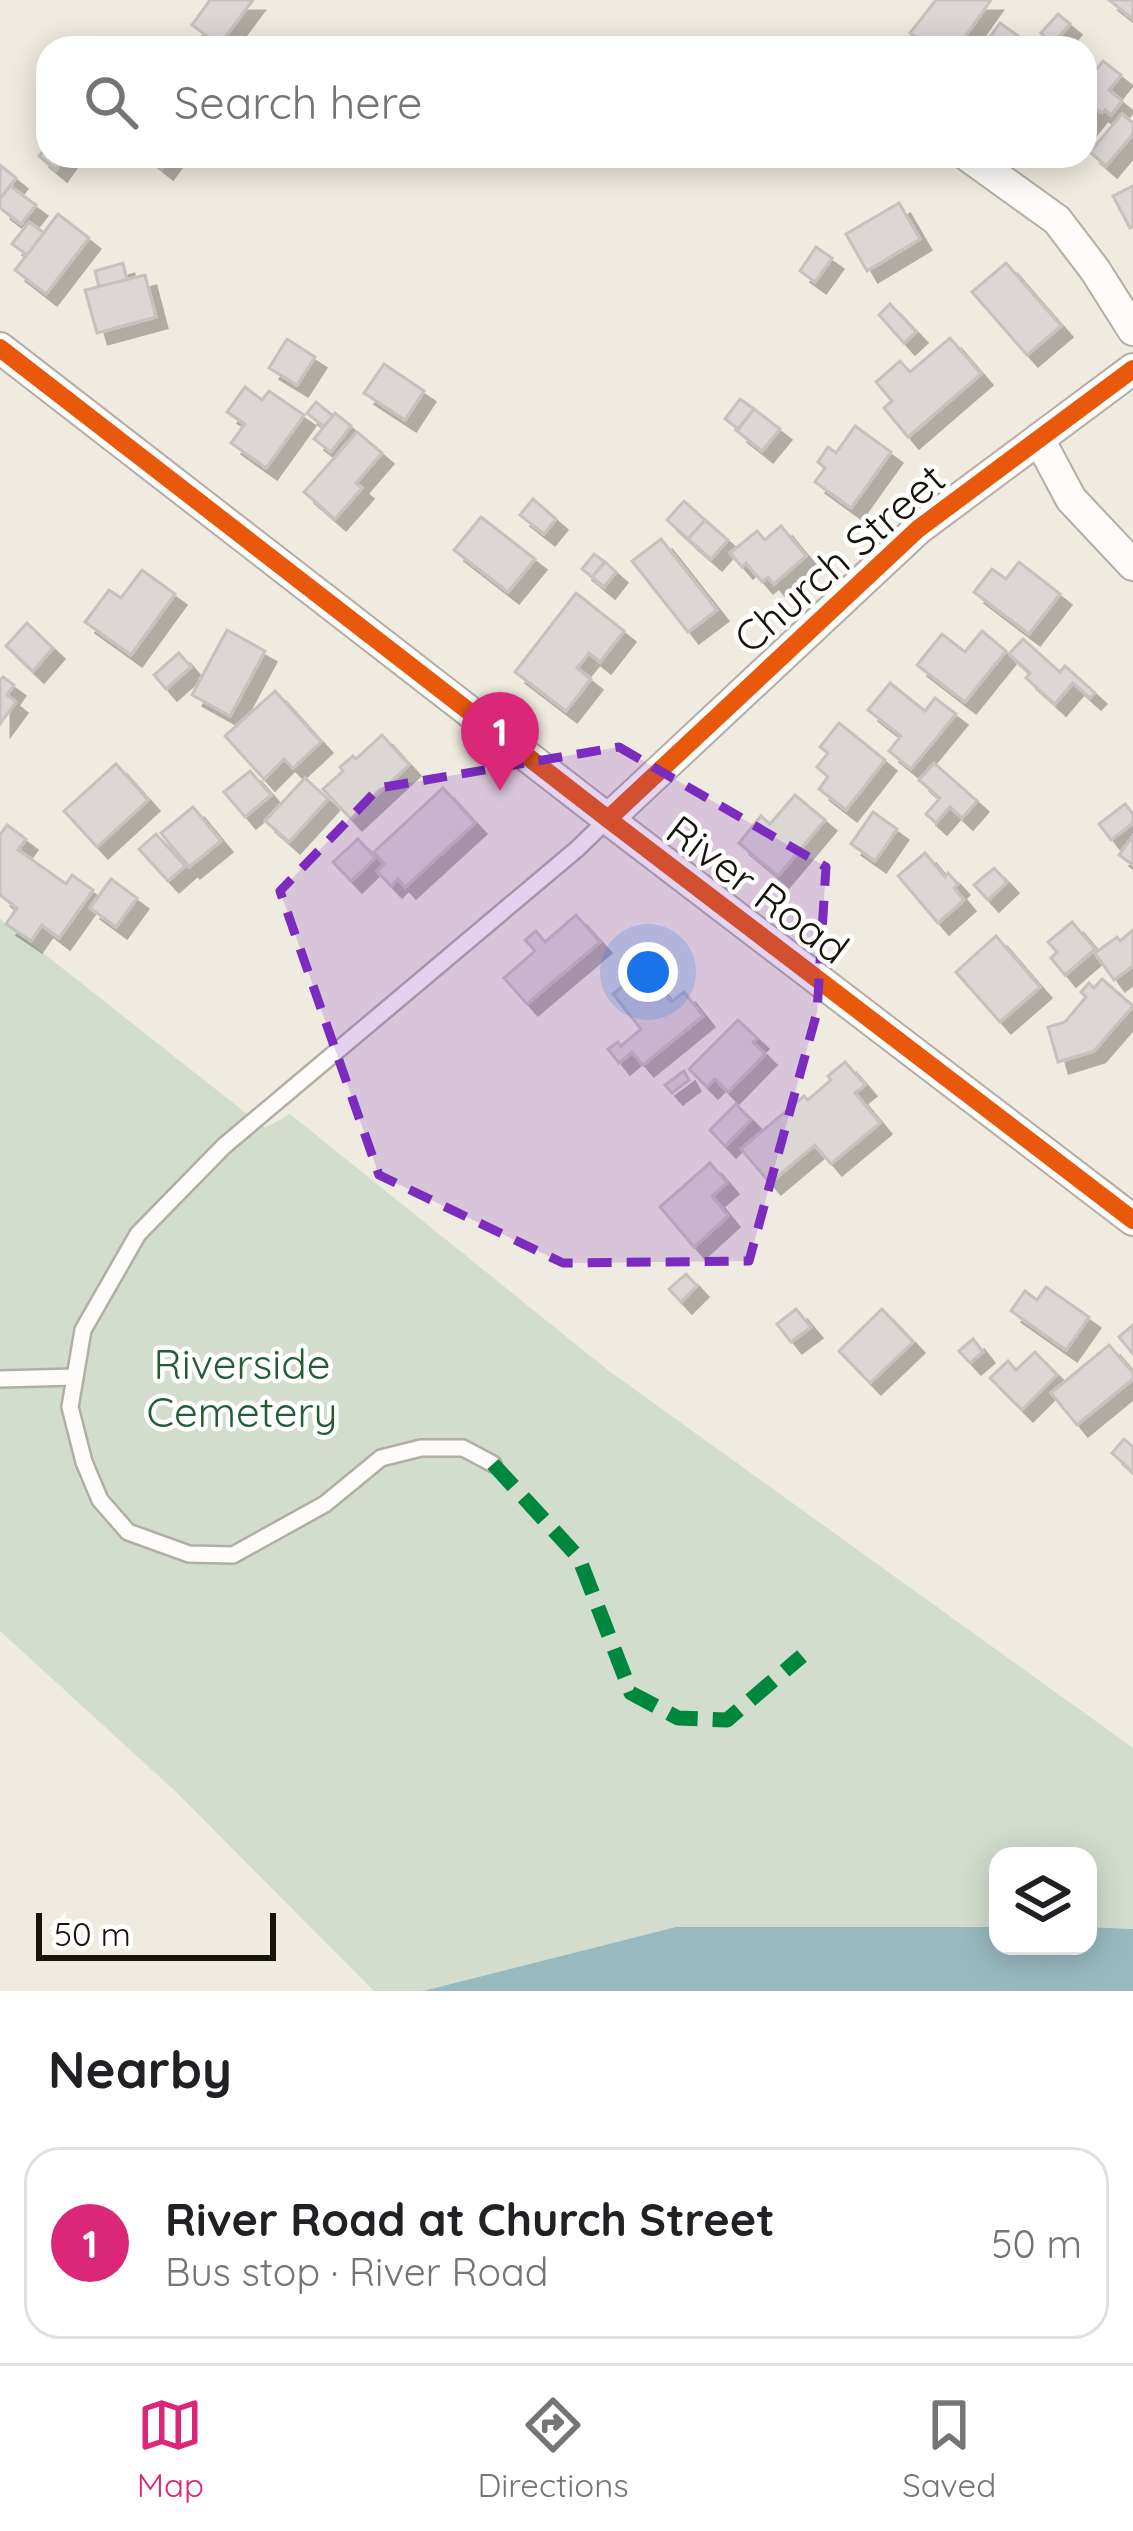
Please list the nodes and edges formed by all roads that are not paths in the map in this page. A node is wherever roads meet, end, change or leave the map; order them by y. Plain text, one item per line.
1 (985, 168) edge
2 (1133, 330) edge
3 (0, 348) edge
4 (1133, 369) edge
5 (1039, 439) junction
6 (1133, 565) edge
7 (608, 819) junction
8 (1133, 1220) edge
9 (75, 1377) junction
10 (0, 1379) edge
11 (493, 1464) dead end

1 - 2 street
3 - 7 street, River Road
4 - 5 street, Church Street
5 - 6 street
5 - 7 street, Church Street
7 - 8 street, River Road
7 - 9 lane
9 - 10 lane
9 - 11 lane

